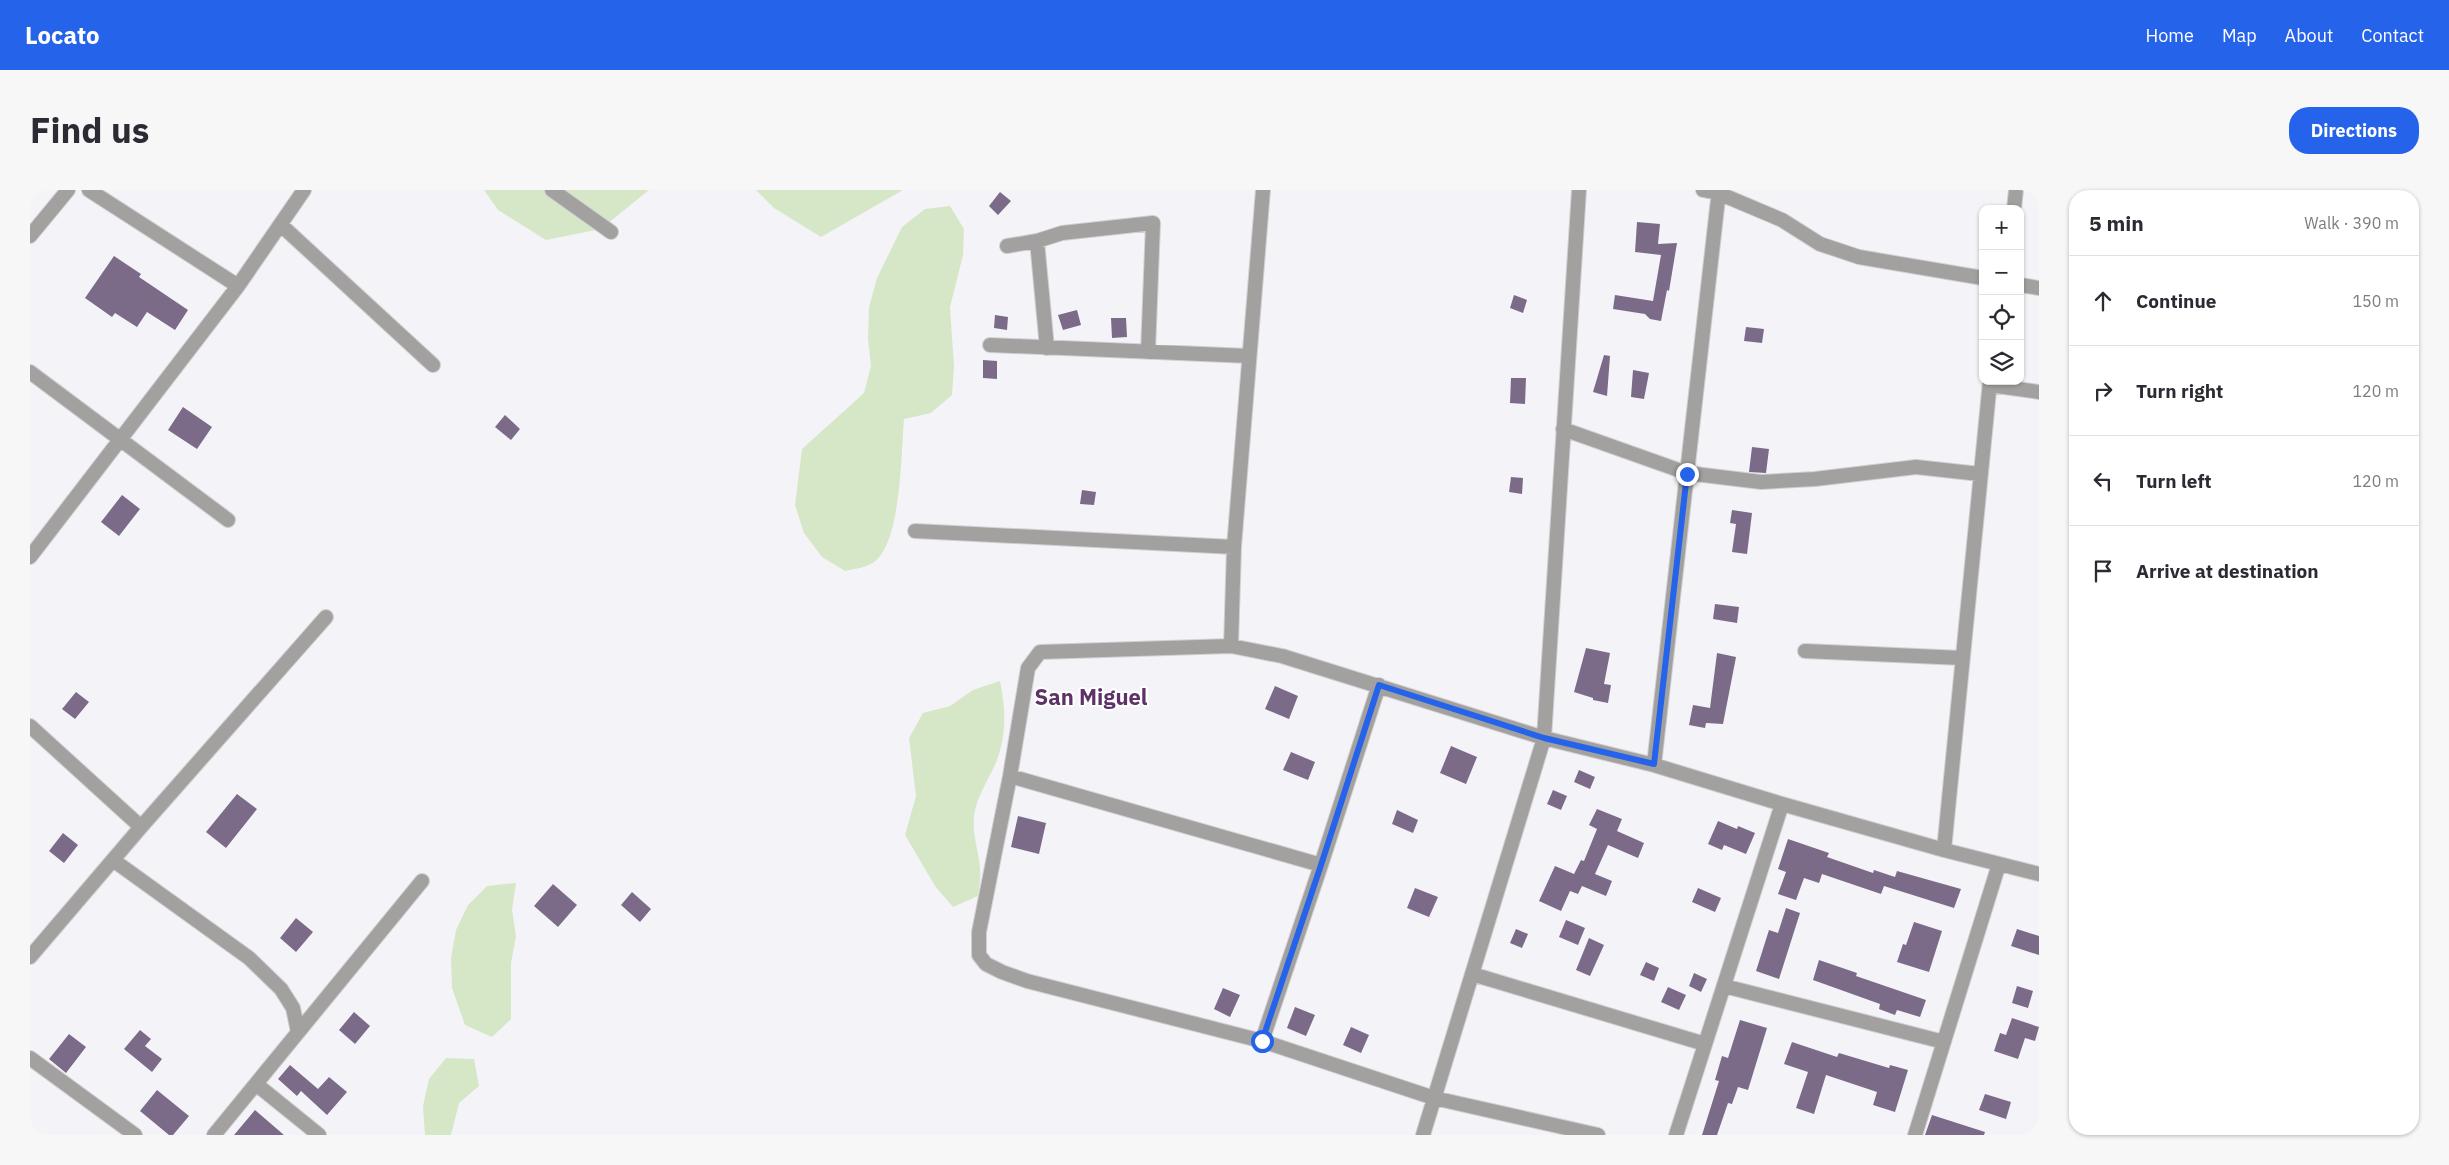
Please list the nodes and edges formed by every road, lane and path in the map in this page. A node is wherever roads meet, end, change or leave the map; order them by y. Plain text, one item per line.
1 (68, 190) edge
2 (89, 190) edge
3 (304, 190) edge
4 (552, 190) edge
5 (1263, 190) edge
6 (1580, 190) edge
7 (1703, 190) edge
8 (2016, 190) edge
9 (1718, 192) edge
10 (2014, 205) edge
11 (281, 225) junction
12 (611, 232) dead end
13 (30, 236) edge
14 (1037, 241) junction
15 (1007, 246) dead end
16 (1979, 277) edge
17 (238, 286) junction
18 (2024, 286) edge
19 (2039, 288) edge
20 (990, 345) dead end
21 (1047, 348) junction
22 (1148, 352) junction
23 (1249, 356) junction
24 (433, 365) dead end
25 (30, 372) edge
26 (1990, 385) edge
27 (2001, 385) edge
28 (2039, 392) edge
29 (1563, 429) junction
30 (121, 439) junction
31 (1687, 474) junction
32 (1980, 474) junction
33 (228, 520) dead end
34 (915, 531) dead end
35 (1234, 547) junction
36 (30, 557) edge
37 (326, 617) dead end
38 (1231, 646) junction
39 (1805, 650) dead end
40 (1962, 658) junction
41 (1379, 685) junction
42 (30, 726) edge
43 (1544, 738) junction
44 (1654, 764) junction
45 (1010, 776) junction
46 (1782, 804) junction
47 (141, 827) junction
48 (1944, 850) junction
49 (113, 860) junction
50 (1999, 864) junction
51 (1321, 865) junction
52 (2039, 874) edge
53 (422, 881) dead end
54 (30, 957) edge
55 (1472, 974) junction
56 (1724, 986) junction
57 (298, 1032) junction
58 (1262, 1041) junction
59 (1944, 1042) junction
60 (1705, 1044) junction
61 (30, 1058) edge
62 (256, 1084) junction
63 (1434, 1098) junction
64 (135, 1135) edge
65 (214, 1135) edge
66 (319, 1135) edge
67 (1423, 1135) edge
68 (1598, 1135) edge
69 (1676, 1135) edge
70 (1915, 1135) edge

1 - 13 street
2 - 17 street
3 - 11 street
4 - 12 street
5 - 23 street
6 - 29 street
7 - 9 street
8 - 10 street
9 - 16 street
9 - 31 street
11 - 17 street
11 - 24 street
14 - 15 street
14 - 21 street
14 - 22 street
17 - 30 street
18 - 19 street
20 - 21 street
21 - 22 street
22 - 23 street
23 - 35 street
25 - 30 street
26 - 32 street
27 - 28 street
29 - 31 street
29 - 43 street
30 - 33 street
30 - 36 street
31 - 32 street
31 - 44 street
32 - 40 street
34 - 35 street
35 - 38 street
37 - 47 street
38 - 41 street
38 - 45 street
39 - 40 street
40 - 48 street
41 - 43 street
41 - 51 street
42 - 47 street
43 - 44 street
43 - 55 street
44 - 46 street
45 - 51 street
45 - 58 street
46 - 48 street
46 - 56 street
47 - 49 street
48 - 50 street
49 - 54 street
49 - 57 street
50 - 52 street
50 - 59 street
51 - 58 street
53 - 57 street
55 - 60 street
55 - 63 street
56 - 59 street
56 - 60 street
57 - 62 street
58 - 63 street
59 - 70 street
60 - 69 street
61 - 64 street
62 - 65 street
62 - 66 street
63 - 67 street
63 - 68 street

